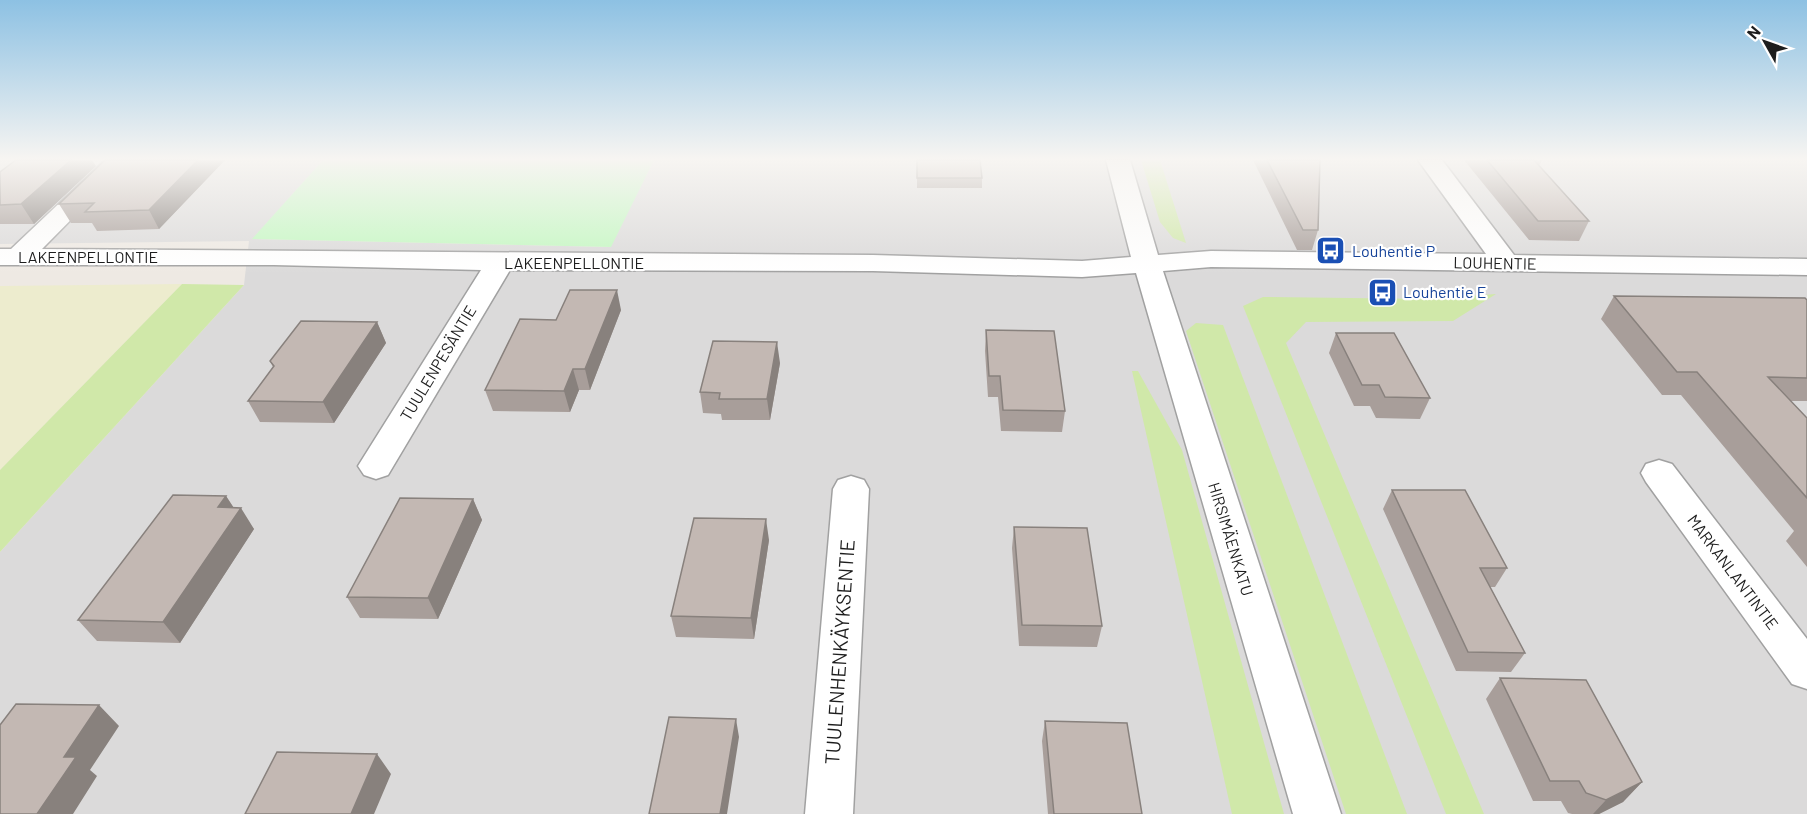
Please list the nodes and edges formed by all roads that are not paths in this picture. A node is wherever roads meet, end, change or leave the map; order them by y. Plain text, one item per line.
1 (75, 198) edge
2 (1129, 198) edge
3 (1458, 198) edge
4 (9, 257) edge
5 (502, 262) junction
6 (1148, 263) junction
7 (1506, 263) junction
8 (1807, 267) edge
9 (376, 466) dead end
10 (1659, 474) dead end
11 (851, 489) dead end
12 (1807, 671) edge
13 (829, 814) edge
14 (1317, 814) edge

1 - 4 street
2 - 6 street, HIRSIMÄENKATU
3 - 7 street
4 - 5 street, LAKEENPELLONTIE
5 - 6 street, LAKEENPELLONTIE
5 - 9 street, TUULENPESÄNTIE
6 - 7 street, LOUHENTIE
6 - 14 street, HIRSIMÄENKATU
7 - 8 street, LOUHENTIE
10 - 12 street, MARKANLANTINTIE
11 - 13 street, TUULENHENKÄYKSENTIE

